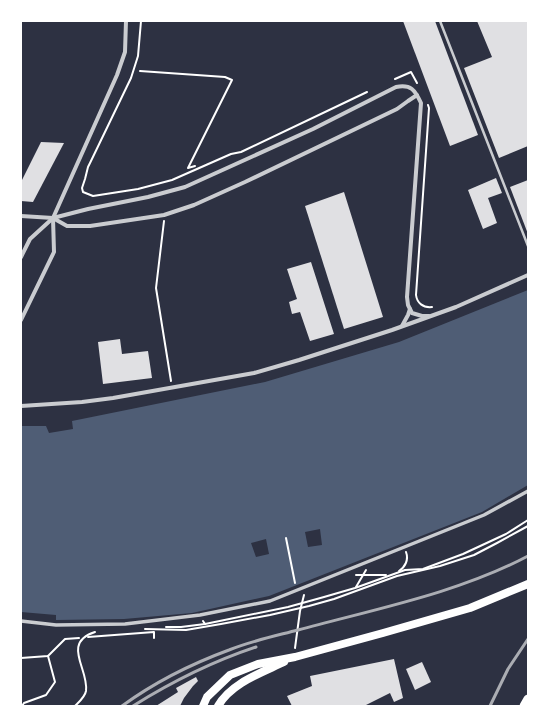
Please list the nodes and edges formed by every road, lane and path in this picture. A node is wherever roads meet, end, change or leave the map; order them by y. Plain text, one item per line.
1 (126, 21) edge
2 (141, 21) edge
3 (440, 21) edge
4 (140, 71) dead end
5 (390, 82) dead end
6 (418, 84) dead end
7 (369, 92) dead end
8 (417, 96) junction
9 (428, 104) dead end
10 (195, 166) dead end
11 (164, 215) junction
12 (21, 216) edge
13 (53, 218) junction
14 (528, 246) edge
15 (21, 257) edge
16 (528, 275) edge
17 (434, 307) dead end
18 (410, 309) junction
19 (429, 316) junction
20 (21, 320) edge
21 (402, 326) junction
22 (172, 388) junction
23 (21, 406) edge
24 (528, 491) edge
25 (528, 520) edge
26 (528, 526) edge
27 (286, 538) dead end
28 (407, 555) dead end
29 (350, 574) dead end
30 (528, 584) edge
31 (297, 590) junction
32 (304, 594) dead end
33 (200, 615) junction
34 (21, 621) edge
35 (205, 624) junction
36 (154, 627) dead end
37 (144, 629) dead end
38 (97, 632) dead end
39 (88, 637) dead end
40 (79, 638) dead end
41 (154, 638) dead end
42 (48, 656) junction
43 (296, 657) junction
44 (21, 658) edge
45 (528, 699) edge
46 (22, 706) edge
47 (75, 706) edge
48 (203, 706) edge
49 (218, 706) edge
50 (524, 706) edge

1 - 13 street
2 - 7 path
3 - 14 lane
4 - 10 path
5 - 6 path
8 - 11 street
8 - 13 street
8 - 18 street
9 - 17 path
11 - 13 street
11 - 22 path
12 - 13 street
13 - 15 street
13 - 20 street
16 - 19 street
18 - 19 street
18 - 21 street
19 - 21 street
21 - 22 street
22 - 23 street
24 - 31 street
25 - 35 path
26 - 37 path
27 - 31 path
28 - 29 path
30 - 43 main road
31 - 33 street
32 - 43 path
33 - 34 street
33 - 35 path
35 - 36 path
38 - 47 path
39 - 41 path
40 - 42 path
42 - 44 path
42 - 46 path
43 - 48 main road
43 - 49 main road
45 - 50 highway

